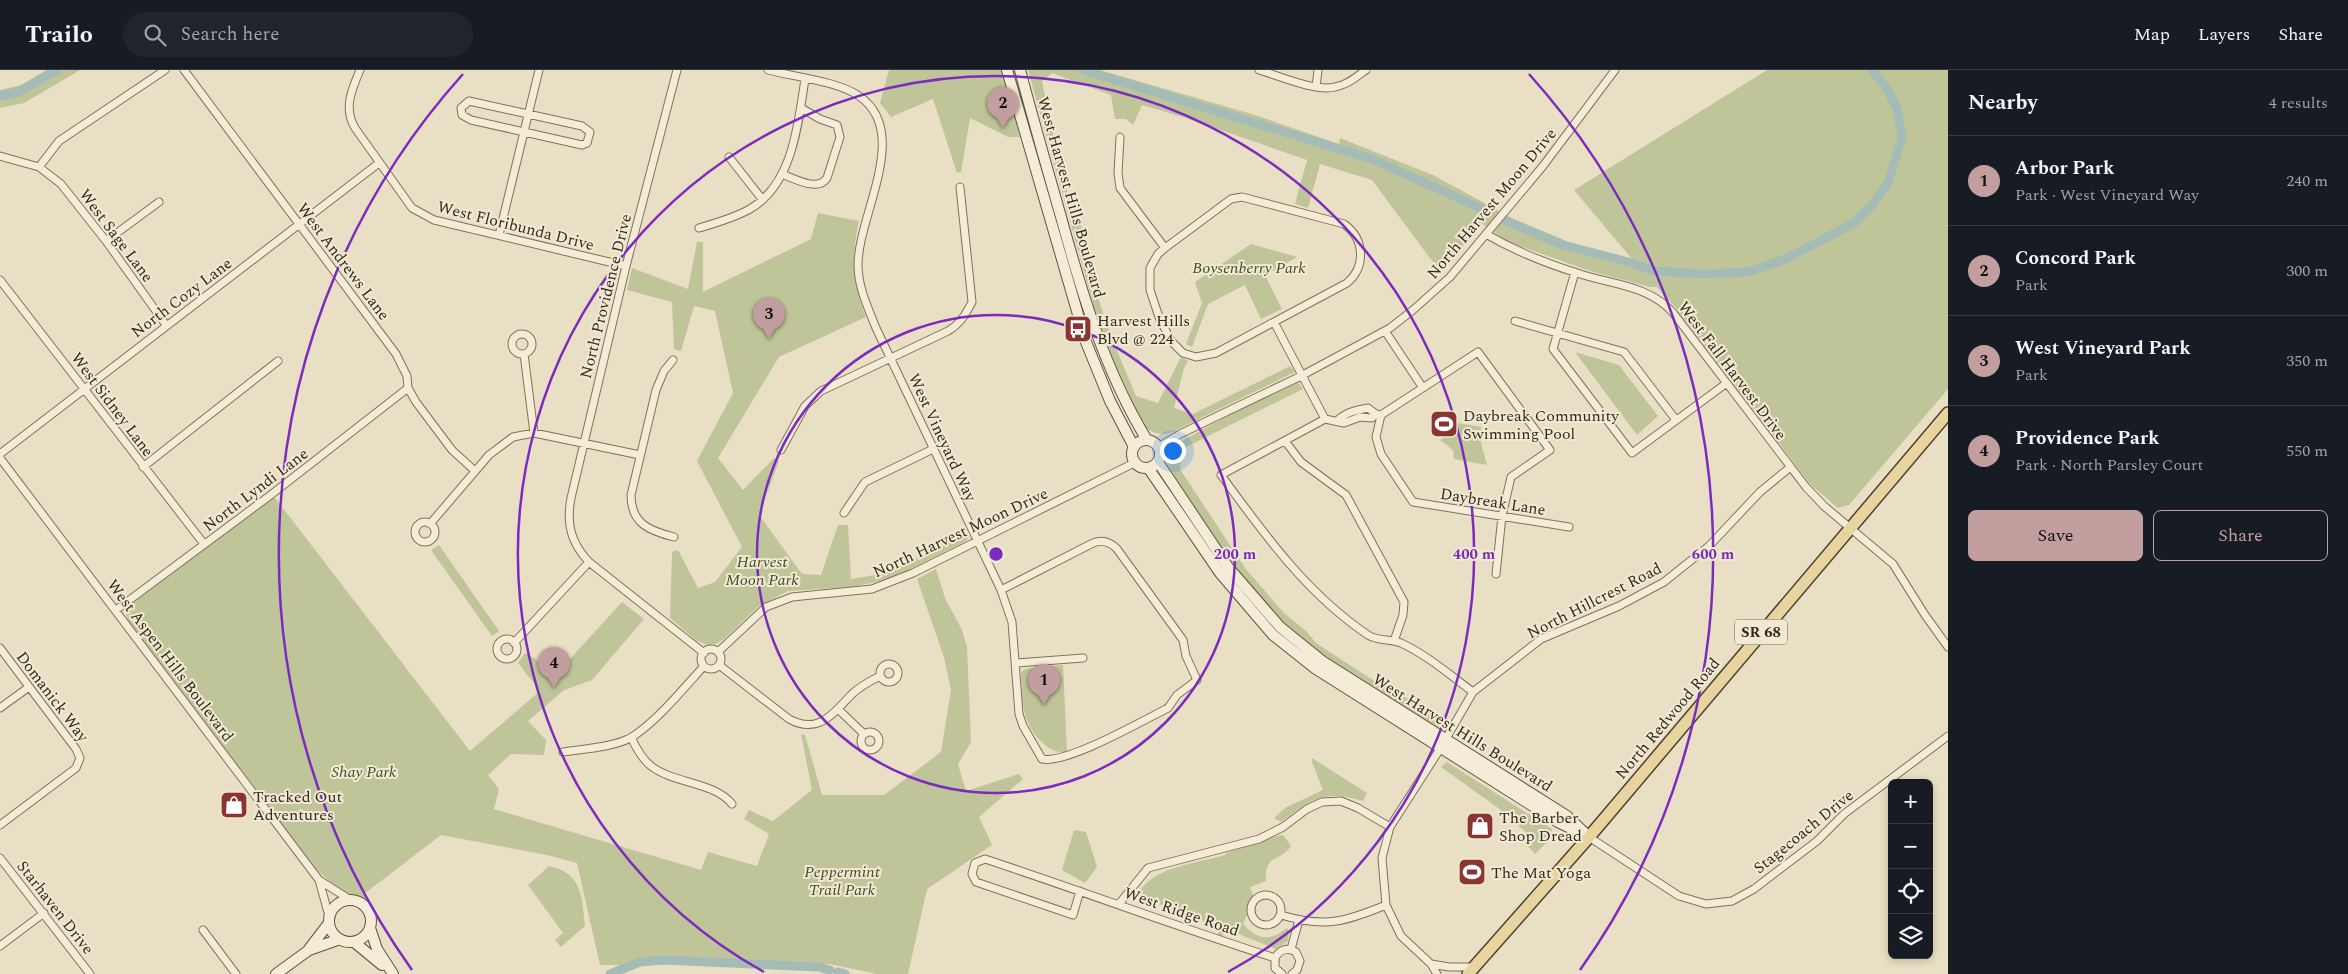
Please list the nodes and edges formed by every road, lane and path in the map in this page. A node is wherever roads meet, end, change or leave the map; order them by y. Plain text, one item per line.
1 (165, 70) edge
2 (184, 70) edge
3 (360, 70) edge
4 (539, 70) edge
5 (677, 70) edge
6 (768, 70) edge
7 (1007, 70) edge
8 (1020, 70) edge
9 (1259, 70) edge
10 (1318, 70) edge
11 (1366, 70) edge
12 (1615, 70) edge
13 (805, 79) junction
14 (1316, 87) junction
15 (800, 108) junction
16 (528, 113) junction
17 (523, 134) junction
18 (1120, 137) dead end
19 (0, 156) edge
20 (729, 158) dead end
21 (380, 162) junction
22 (39, 167) junction
23 (782, 174) junction
24 (960, 187) dead end
25 (762, 199) junction
26 (158, 202) dead end
27 (300, 225) junction
28 (699, 228) dead end
29 (1486, 234) junction
30 (499, 235) junction
31 (106, 242) junction
32 (1165, 248) junction
33 (626, 266) junction
34 (1575, 272) junction
35 (0, 280) edge
36 (1515, 321) dead end
37 (1274, 324) junction
38 (166, 325) junction
39 (1385, 331) junction
40 (1557, 333) junction
41 (524, 354) dead end
42 (890, 359) junction
43 (673, 360) dead end
44 (278, 362) dead end
45 (1301, 376) junction
46 (1724, 385) dead end
47 (84, 388) junction
48 (408, 388) junction
49 (1423, 388) junction
50 (1948, 413) edge
51 (1379, 414) junction
52 (1325, 419) junction
53 (1676, 420) junction
54 (534, 433) junction
55 (1147, 440) junction
56 (1284, 441) junction
57 (584, 442) junction
58 (1134, 447) junction
59 (1158, 447) junction
60 (933, 449) junction
61 (781, 450) dead end
62 (0, 454) edge
63 (640, 455) junction
64 (0, 458) edge
65 (1134, 462) junction
66 (1158, 462) junction
67 (143, 467) junction
68 (1149, 468) junction
69 (1788, 469) dead end
70 (475, 471) junction
71 (844, 513) dead end
72 (1502, 516) junction
73 (430, 524) dead end
74 (1569, 527) dead end
75 (1850, 527) junction
76 (674, 537) dead end
77 (977, 541) junction
78 (204, 544) junction
79 (589, 562) junction
80 (1496, 574) dead end
81 (1001, 590) junction
82 (116, 610) junction
83 (1394, 640) junction
84 (514, 642) dead end
85 (1948, 647) edge
86 (0, 648) edge
87 (718, 652) junction
88 (704, 653) junction
89 (1083, 658) dead end
90 (1017, 663) junction
91 (720, 665) junction
92 (704, 666) junction
93 (880, 676) dead end
94 (29, 687) junction
95 (1473, 692) junction
96 (0, 708) edge
97 (839, 710) junction
98 (864, 734) dead end
99 (1948, 736) edge
100 (631, 738) junction
101 (1443, 744) junction
102 (563, 752) dead end
103 (732, 804) dead end
104 (0, 826) edge
105 (1390, 827) junction
106 (1589, 837) junction
107 (0, 858) edge
108 (319, 880) junction
109 (1080, 891) junction
110 (349, 899) junction
111 (1119, 904) junction
112 (1386, 905) junction
113 (44, 913) junction
114 (1281, 915) junction
115 (329, 919) junction
116 (1299, 920) junction
117 (370, 928) junction
118 (203, 930) dead end
119 (340, 939) junction
120 (354, 942) junction
121 (0, 946) edge
122 (1291, 949) junction
123 (309, 950) junction
124 (1275, 958) junction
125 (1431, 964) junction
126 (1471, 971) edge
127 (90, 974) edge
128 (236, 974) edge
129 (276, 974) edge
130 (392, 974) edge
131 (1282, 974) edge
132 (1292, 974) edge
133 (1438, 974) edge

1 - 22 street
2 - 27 street, West Andrews Lane
3 - 21 street, West Floribunda Drive
4 - 16 street
5 - 33 street, North Providence Drive
6 - 13 street
7 - 58 street, West Harvest Hills Boulevard
8 - 55 street, West Harvest Hills Boulevard
9 - 14 street
10 - 14 street
11 - 14 street
12 - 29 street, North Harvest Moon Drive
13 - 15 street
13 - 42 street, West Vineyard Way
15 - 23 street
15 - 23 street
16 - 17 street
16 - 17 street
16 - 17 street
17 - 30 street
18 - 32 street
19 - 22 street, West Sage Lane
20 - 25 street
21 - 27 street, North Cozy Lane
21 - 30 street, West Floribunda Drive
22 - 31 street, West Sage Lane
23 - 25 street
24 - 42 street
25 - 28 street
26 - 31 street
27 - 38 street, North Cozy Lane
27 - 48 street, West Andrews Lane
29 - 34 street, West Fall Harvest Drive
29 - 39 street, North Harvest Moon Drive
30 - 33 street, West Floribunda Drive
31 - 38 street, West Sage Lane
32 - 37 street
32 - 37 street
33 - 57 street, North Providence Drive
34 - 40 street
34 - 75 street, West Fall Harvest Drive
35 - 47 street, West Sidney Lane
36 - 40 street
37 - 45 street
38 - 47 street, North Cozy Lane
39 - 45 street, North Harvest Moon Drive
39 - 49 street
40 - 53 street
40 - 53 street
41 - 54 street
42 - 60 street, West Vineyard Way
42 - 61 street
43 - 63 street
44 - 67 street
45 - 52 street
45 - 59 street, North Harvest Moon Drive
46 - 53 street
47 - 62 street, North Cozy Lane
47 - 67 street, West Sidney Lane
48 - 70 street, West Andrews Lane
48 - 78 street, North Lyndi Lane
49 - 51 street
49 - 72 street
50 - 75 main road, North Redwood Road / SR 68
51 - 52 street
51 - 72 street, Daybreak Lane
52 - 56 street
54 - 57 street
54 - 70 street
55 - 58 street
55 - 59 street
56 - 83 street
56 - 83 street
57 - 63 street
57 - 79 street, North Providence Drive
58 - 65 street
59 - 66 street
60 - 71 street
60 - 77 street, West Vineyard Way
63 - 76 street
64 - 82 street, West Aspen Hills Boulevard
65 - 68 street
65 - 77 street, North Harvest Moon Drive
66 - 68 street
66 - 101 street, West Harvest Hills Boulevard
67 - 78 street, West Sidney Lane
68 - 101 street, West Harvest Hills Boulevard
69 - 95 street, North Hillcrest Road
70 - 73 street
72 - 74 street, Daybreak Lane
72 - 80 street
75 - 85 street, West Fall Harvest Drive
75 - 106 main road, North Redwood Road / SR 68
77 - 81 street, West Vineyard Way
77 - 87 street, North Harvest Moon Drive
78 - 82 street, North Lyndi Lane
79 - 84 street
79 - 88 street
81 - 90 street, West Vineyard Way
81 - 90 street, West Vineyard Way
82 - 108 street, West Aspen Hills Boulevard
83 - 95 street
86 - 94 street, Domanick Way
87 - 88 street
87 - 91 street
88 - 92 street
89 - 90 street
91 - 92 street
91 - 97 street
92 - 100 street
93 - 97 street
94 - 96 street
94 - 104 street, Domanick Way
95 - 101 street, North Hillcrest Road
97 - 98 street
99 - 106 street, Stagecoach Drive
100 - 102 street
100 - 103 street
101 - 105 street, North Hillcrest Road
101 - 106 street, West Harvest Hills Boulevard
105 - 111 street
105 - 112 street, North Hillcrest Road
106 - 126 main road, North Redwood Road / SR 68
107 - 113 street, Starhaven Drive
108 - 110 street
108 - 115 street
109 - 109 street, West Ridge Road
109 - 111 street, West Ridge Road
110 - 115 street
110 - 117 street
111 - 124 street, West Ridge Road
112 - 116 street
112 - 125 street
113 - 121 street
113 - 127 street, Starhaven Drive
114 - 114 street, West Ridge Road
114 - 116 street
115 - 119 street
115 - 123 street
116 - 122 street
117 - 120 street
117 - 130 street
118 - 128 street
119 - 120 street
119 - 123 street
120 - 130 street
122 - 124 street
122 - 132 street
123 - 129 street
124 - 131 street
125 - 126 street
125 - 133 street

